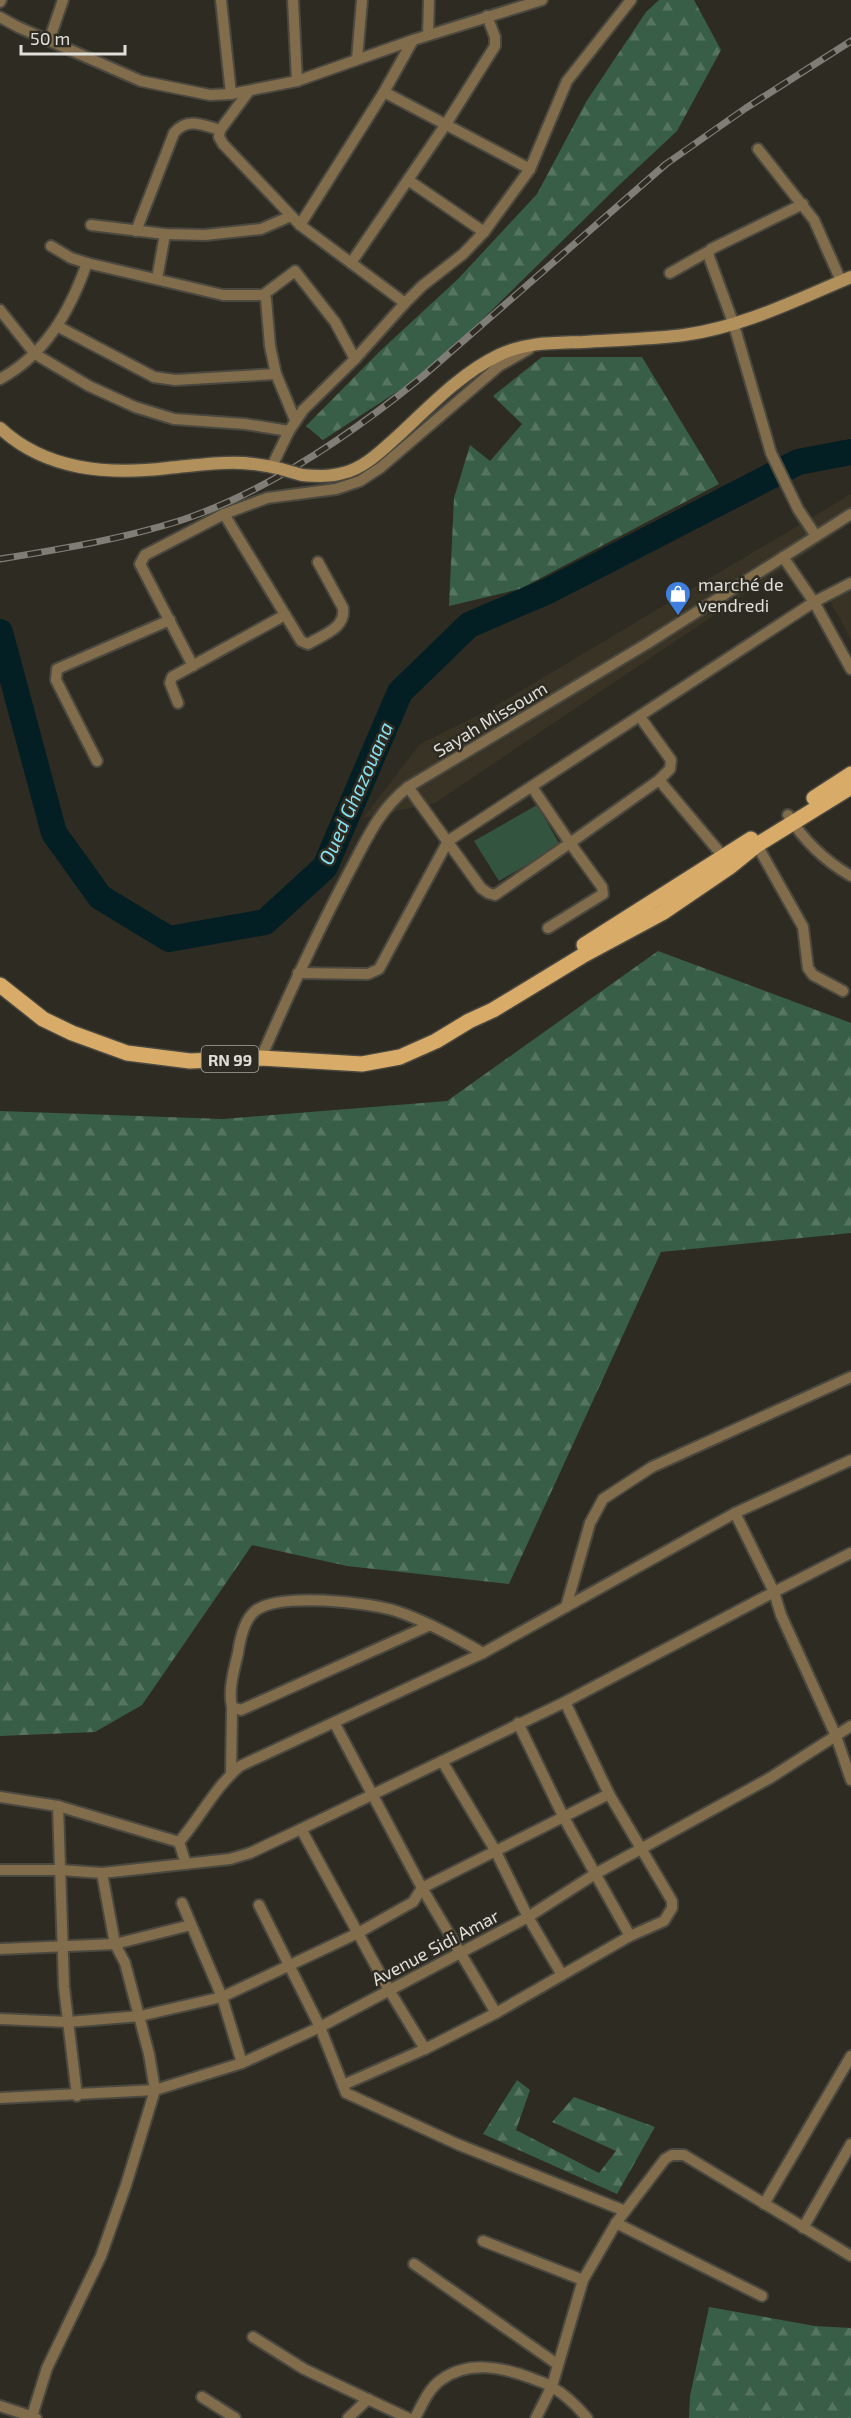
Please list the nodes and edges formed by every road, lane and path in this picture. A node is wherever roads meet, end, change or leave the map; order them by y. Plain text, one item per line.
1 (63, 0) edge
2 (221, 0) edge
3 (293, 0) edge
4 (362, 0) edge
5 (429, 0) edge
6 (542, 0) edge
7 (631, 0) edge
8 (504, 5) edge
9 (487, 16) junction
10 (0, 17) edge
11 (428, 35) junction
12 (49, 40) junction
13 (413, 40) junction
14 (357, 59) junction
15 (297, 81) junction
16 (249, 91) junction
17 (384, 92) junction
18 (231, 94) junction
19 (446, 124) junction
20 (220, 130) junction
21 (758, 149) dead end
22 (530, 169) junction
23 (408, 180) junction
24 (803, 204) junction
25 (291, 216) junction
26 (92, 225) dead end
27 (300, 225) junction
28 (136, 231) junction
29 (484, 232) junction
30 (165, 234) junction
31 (51, 246) dead end
32 (709, 251) junction
33 (87, 263) junction
34 (351, 263) junction
35 (670, 273) dead end
36 (156, 279) junction
37 (846, 279) edge
38 (263, 295) junction
39 (405, 303) junction
40 (0, 310) edge
41 (734, 325) junction
42 (57, 326) junction
43 (546, 342) junction
44 (35, 354) junction
45 (355, 359) junction
46 (276, 374) junction
47 (0, 379) edge
48 (295, 420) junction
49 (0, 428) edge
50 (284, 430) junction
51 (277, 468) junction
52 (224, 514) junction
53 (851, 514) edge
54 (816, 536) junction
55 (783, 557) junction
56 (318, 562) dead end
57 (851, 583) edge
58 (814, 602) junction
59 (285, 615) junction
60 (170, 620) junction
61 (193, 666) junction
62 (851, 669) edge
63 (178, 703) dead end
64 (640, 717) junction
65 (97, 761) dead end
66 (851, 774) edge
67 (659, 780) junction
68 (408, 787) junction
69 (532, 787) junction
70 (851, 787) edge
71 (824, 798) junction
72 (790, 819) junction
73 (448, 841) junction
74 (570, 843) junction
75 (758, 845) junction
76 (727, 862) junction
77 (851, 876) edge
78 (548, 928) dead end
79 (298, 973) junction
80 (0, 985) edge
81 (843, 991) dead end
82 (261, 1058) junction
83 (851, 1377) edge
84 (851, 1460) edge
85 (735, 1513) junction
86 (851, 1553) edge
87 (774, 1592) junction
88 (566, 1607) junction
89 (428, 1626) junction
90 (483, 1653) junction
91 (565, 1702) junction
92 (232, 1707) junction
93 (518, 1723) junction
94 (335, 1724) junction
95 (851, 1726) edge
96 (836, 1736) junction
97 (442, 1761) junction
98 (231, 1774) junction
99 (851, 1780) edge
100 (609, 1794) junction
101 (372, 1795) junction
102 (0, 1797) edge
103 (58, 1806) junction
104 (563, 1816) junction
105 (301, 1829) junction
106 (179, 1842) junction
107 (640, 1849) junction
108 (495, 1850) junction
109 (186, 1864) junction
110 (0, 1870) edge
111 (60, 1870) junction
112 (102, 1873) junction
113 (595, 1874) junction
114 (422, 1888) junction
115 (182, 1902) dead end
116 (259, 1905) dead end
117 (528, 1917) junction
118 (191, 1925) junction
119 (358, 1933) junction
120 (630, 1936) junction
121 (115, 1944) junction
122 (62, 1947) junction
123 (0, 1949) edge
124 (461, 1954) junction
125 (290, 1966) junction
126 (562, 1975) junction
127 (388, 1990) junction
128 (222, 1996) junction
129 (496, 2013) junction
130 (140, 2016) junction
131 (0, 2019) edge
132 (68, 2022) junction
133 (320, 2027) junction
134 (425, 2049) junction
135 (851, 2056) edge
136 (242, 2063) junction
137 (343, 2085) junction
138 (155, 2090) junction
139 (77, 2096) junction
140 (0, 2098) edge
141 (851, 2144) edge
142 (764, 2204) junction
143 (625, 2211) junction
144 (616, 2223) junction
145 (803, 2228) junction
146 (483, 2241) dead end
147 (851, 2256) edge
148 (414, 2264) dead end
149 (583, 2280) junction
150 (762, 2296) dead end
151 (254, 2337) dead end
152 (557, 2364) junction
153 (552, 2386) junction
154 (202, 2397) dead end
155 (368, 2399) junction
156 (0, 2406) edge
157 (34, 2417) edge
158 (235, 2418) edge
159 (348, 2418) edge
160 (408, 2418) edge
161 (415, 2418) edge
162 (536, 2418) edge
163 (587, 2418) edge

1 - 12 street
2 - 18 street
3 - 15 street
4 - 14 street
5 - 11 street
6 - 8 street
7 - 22 street
8 - 9 street
9 - 11 street
9 - 19 street
10 - 12 street
11 - 13 street
12 - 18 street
13 - 14 street
13 - 17 street
14 - 15 street
15 - 16 street
16 - 18 street
16 - 20 street
17 - 19 street
17 - 27 street
19 - 22 street
19 - 23 street
20 - 25 street
20 - 28 street
21 - 24 street
22 - 29 street
23 - 29 street
23 - 34 street
24 - 32 street
24 - 37 street
25 - 27 street
25 - 30 street
26 - 28 street
27 - 34 street
28 - 30 street
29 - 39 street
30 - 36 street
31 - 33 street
32 - 35 street
32 - 41 street
33 - 36 street
33 - 42 street
34 - 39 street
36 - 38 street
37 - 41 main road
38 - 45 street
38 - 46 street
39 - 45 street
40 - 44 street
41 - 43 main road
41 - 54 street
42 - 44 street
42 - 46 street
43 - 51 main road, bridge
43 - 52 street
44 - 47 street
44 - 50 street
45 - 48 street
46 - 48 street
48 - 50 street
49 - 51 main road
50 - 51 street
52 - 59 street
52 - 60 street
53 - 54 street, Sayah Missoum
54 - 55 street, Sayah Missoum
55 - 58 street
55 - 68 street, Sayah Missoum
56 - 59 street
57 - 58 street
58 - 62 street
58 - 64 street
59 - 61 street
60 - 61 street
60 - 65 street
61 - 63 street
64 - 67 street
64 - 69 street
66 - 71 main road, RN 99
67 - 74 street
67 - 76 street
68 - 73 street
68 - 79 street, Sayah Missoum
69 - 73 street
69 - 74 street
70 - 71 main road, RN 99
71 - 72 main road, RN 99
72 - 75 main road, RN 99
72 - 76 main road, RN 99
72 - 77 street
73 - 74 street
73 - 79 street
74 - 78 street
75 - 76 main road, RN 99
75 - 81 street
76 - 82 main road, RN 99
79 - 82 street, Sayah Missoum
80 - 82 main road, RN 99
83 - 88 street
84 - 85 street
85 - 87 street
85 - 88 street
86 - 87 street
87 - 91 street
87 - 96 street
88 - 90 street
89 - 90 street
89 - 92 street
89 - 92 street
90 - 94 street
91 - 93 street
91 - 100 street
92 - 98 street
93 - 97 street
93 - 104 street
94 - 98 street
94 - 101 street
95 - 96 street, Avenue Sidi Amar
96 - 99 street
96 - 107 street, Avenue Sidi Amar
97 - 101 street
97 - 108 street
98 - 106 street
100 - 104 street
100 - 107 street
101 - 105 street
101 - 114 street
102 - 103 street
103 - 106 street
103 - 111 street
104 - 108 street
104 - 113 street
105 - 109 street
105 - 119 street
106 - 109 street
107 - 113 street, Avenue Sidi Amar
107 - 120 street
108 - 114 street
108 - 117 street
109 - 112 street
110 - 111 street
111 - 112 street
111 - 122 street
112 - 121 street
113 - 117 street, Avenue Sidi Amar
113 - 120 street
114 - 119 street
114 - 124 street
115 - 118 street
116 - 125 street
117 - 124 street, Avenue Sidi Amar
117 - 126 street
118 - 121 street
118 - 128 street
119 - 125 street
119 - 127 street
120 - 126 street
121 - 122 street
121 - 130 street
122 - 123 street
122 - 132 street
124 - 127 street, Avenue Sidi Amar
124 - 129 street
125 - 128 street
125 - 133 street
126 - 129 street
127 - 133 street, Avenue Sidi Amar
127 - 134 street
128 - 130 street
128 - 136 street
129 - 134 street
130 - 132 street
130 - 138 street
131 - 132 street
132 - 139 street
133 - 136 street, Avenue Sidi Amar
133 - 137 street
134 - 137 street
135 - 142 street
136 - 138 street, Avenue Sidi Amar
137 - 143 street
138 - 139 street, Avenue Sidi Amar
138 - 157 street
139 - 140 street, Avenue Sidi Amar
141 - 145 street
142 - 143 street
142 - 145 street
143 - 144 street
144 - 149 street
144 - 150 street
145 - 147 street
146 - 149 street
148 - 152 street
149 - 152 street
151 - 155 street
152 - 153 street
153 - 161 street
153 - 162 street
153 - 163 street
154 - 158 street
155 - 159 street
155 - 160 street
156 - 157 street

